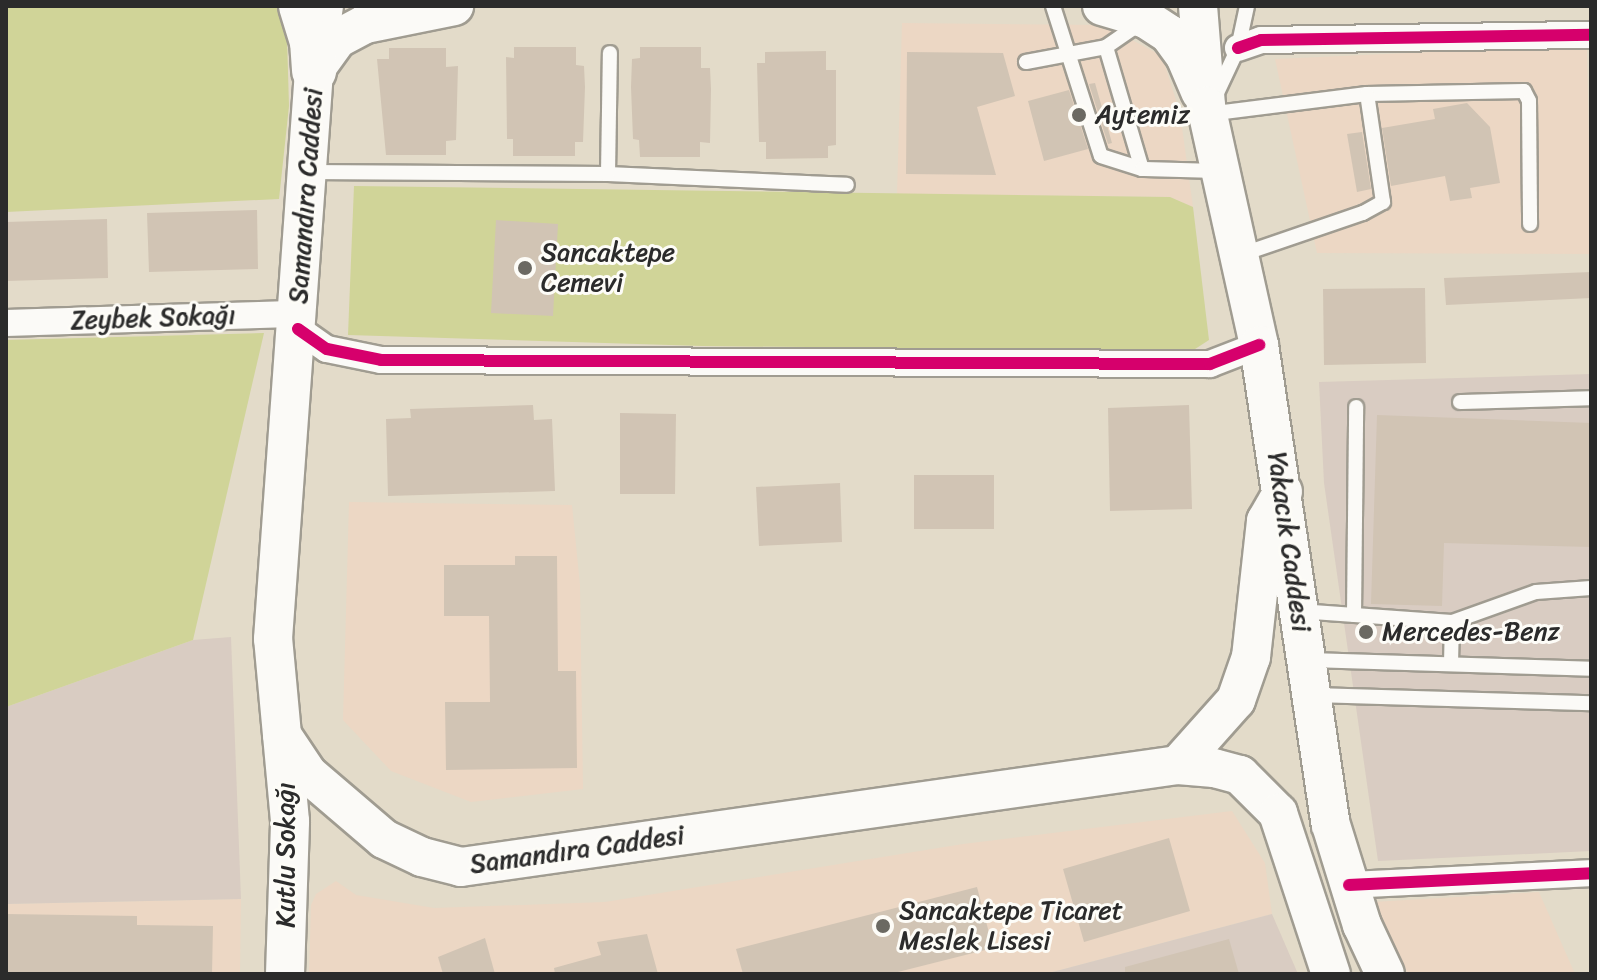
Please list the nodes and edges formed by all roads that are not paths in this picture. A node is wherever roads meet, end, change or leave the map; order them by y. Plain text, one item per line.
1 (301, 6) edge
2 (324, 6) edge
3 (454, 6) edge
4 (1053, 6) edge
5 (1102, 6) edge
6 (1198, 6) edge
7 (1247, 6) edge
8 (1146, 19) junction
9 (1591, 35) edge
10 (1106, 47) junction
11 (1238, 48) junction
12 (610, 53) dead end
13 (1069, 54) junction
14 (1026, 62) dead end
15 (314, 71) junction
16 (1367, 94) junction
17 (1206, 110) junction
18 (1142, 169) junction
19 (1219, 171) junction
20 (308, 172) junction
21 (608, 174) junction
22 (847, 185) dead end
23 (1530, 224) dead end
24 (1240, 255) junction
25 (299, 321) junction
26 (6, 323) edge
27 (1259, 345) junction
28 (1591, 398) edge
29 (1460, 402) dead end
30 (1356, 407) dead end
31 (1283, 492) junction
32 (1591, 588) edge
33 (1299, 611) junction
34 (1354, 615) junction
35 (1452, 622) junction
36 (1451, 663) junction
37 (1591, 669) edge
38 (1307, 677) junction
39 (1591, 703) edge
40 (282, 735) junction
41 (1178, 765) junction
42 (1591, 873) edge
43 (1349, 885) junction
44 (285, 974) edge
45 (1331, 974) edge
46 (1385, 974) edge

1 - 15 highway
2 - 15 main road, Samandıra Caddesi
3 - 15 main road
4 - 13 lane
5 - 8 main road, Yakacık Caddesi
6 - 17 main road, Yakacık Caddesi
7 - 11 lane
8 - 10 lane
8 - 17 main road, Yakacık Caddesi
9 - 11 street
10 - 13 lane
10 - 18 lane
11 - 17 lane
12 - 21 lane
13 - 14 lane
13 - 18 lane
15 - 20 main road, Samandıra Caddesi
16 - 17 lane
16 - 23 lane
16 - 24 lane
17 - 19 main road, Yakacık Caddesi
18 - 19 lane
19 - 24 main road, Yakacık Caddesi
20 - 21 lane
20 - 25 main road, Samandıra Caddesi
21 - 22 lane
24 - 27 main road, Yakacık Caddesi
25 - 26 street, Zeybek Sokağı
25 - 27 street
25 - 40 main road, Samandıra Caddesi
27 - 31 main road, Yakacık Caddesi
28 - 29 lane
30 - 34 lane
31 - 33 main road, Yakacık Caddesi
31 - 41 main road
32 - 35 lane
33 - 34 lane
33 - 38 main road, Yakacık Caddesi
34 - 35 lane
35 - 36 lane
36 - 37 lane
36 - 38 lane
38 - 39 lane
38 - 43 main road, Yakacık Caddesi
40 - 41 main road, Samandıra Caddesi
40 - 44 main road, Kutlu Sokağı
41 - 45 main road, Samandıra Caddesi
42 - 43 street
43 - 46 main road, Yakacık Caddesi

